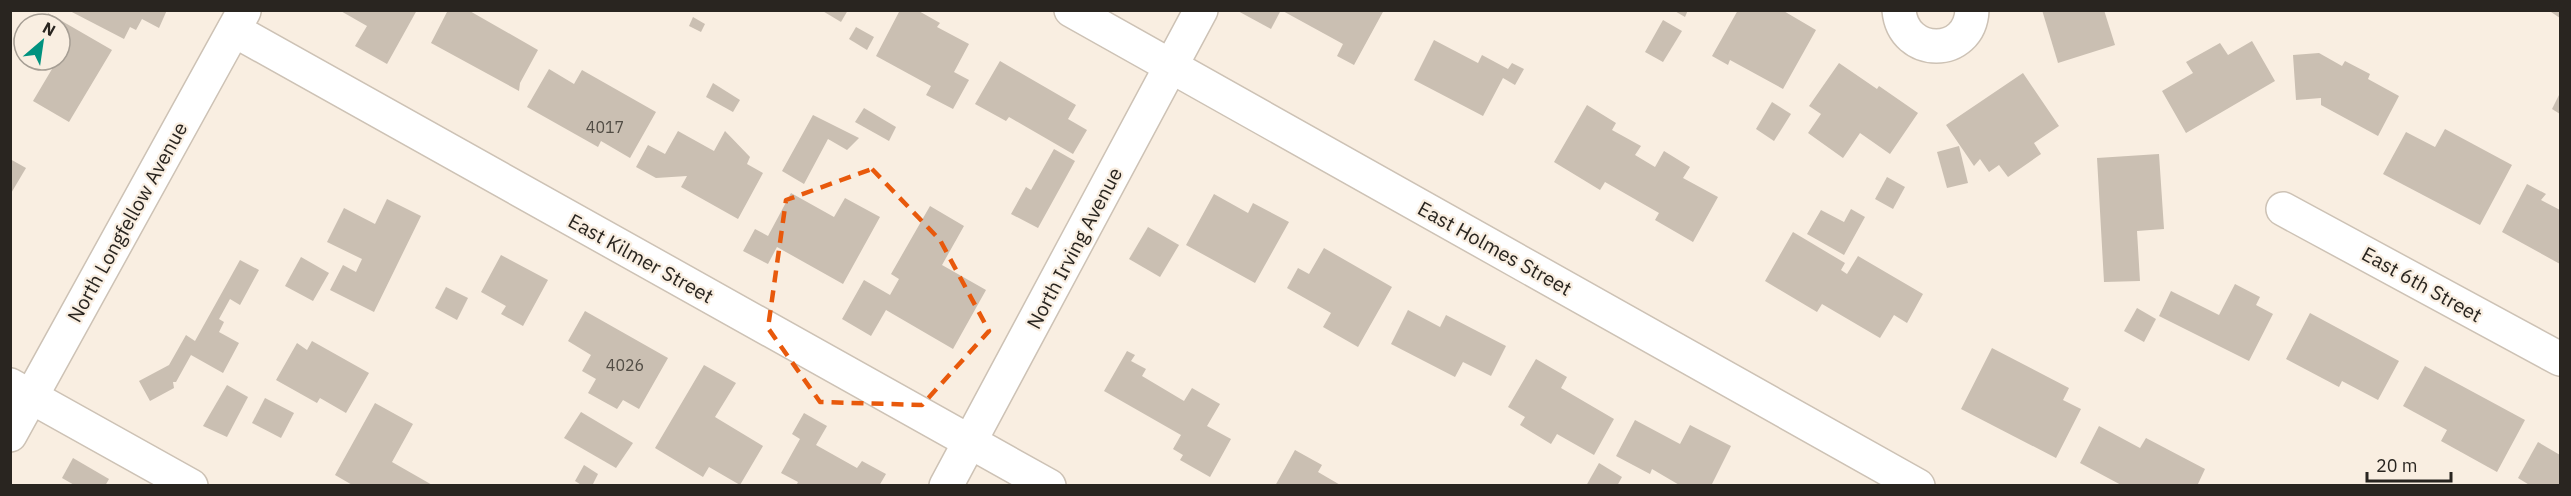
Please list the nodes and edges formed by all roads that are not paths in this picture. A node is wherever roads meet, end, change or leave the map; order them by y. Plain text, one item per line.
1 (1071, 10) edge
2 (1201, 10) edge
3 (1899, 10) edge
4 (1972, 10) edge
5 (240, 16) edge
6 (1171, 66) junction
7 (2283, 208) dead end
8 (2560, 359) edge
9 (21, 391) edge
10 (10, 435) edge
11 (970, 441) junction
12 (191, 486) edge
13 (946, 486) edge
14 (1049, 486) edge
15 (1918, 486) edge

1 - 6 street, East Holmes Street
2 - 6 street, North Irving Avenue
3 - 4 street
5 - 9 street, North Longfellow Avenue
5 - 11 street, East Kilmer Street
6 - 11 street, North Irving Avenue
6 - 15 street, East Holmes Street
7 - 8 street, East 6th Street
9 - 10 street, North Longfellow Avenue
9 - 12 street
11 - 13 street, North Irving Avenue
11 - 14 street, East Kilmer Street

